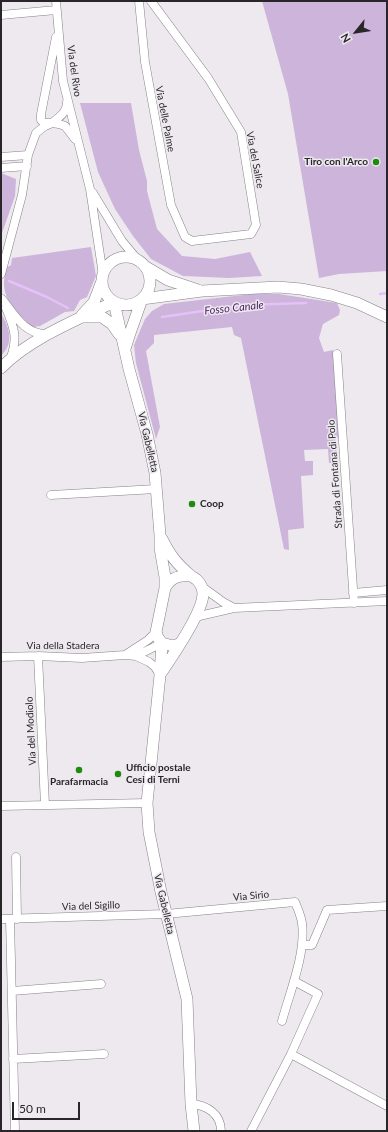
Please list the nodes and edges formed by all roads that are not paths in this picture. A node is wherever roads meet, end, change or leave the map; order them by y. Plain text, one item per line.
1 (56, 1) edge
2 (139, 1) edge
3 (151, 1) edge
4 (56, 10) junction
5 (1, 15) edge
6 (58, 27) junction
7 (68, 101) junction
8 (52, 123) junction
9 (78, 143) junction
10 (28, 155) junction
11 (1, 157) edge
12 (26, 166) junction
13 (1, 168) edge
14 (90, 189) junction
15 (185, 237) joint
16 (137, 259) junction
17 (146, 267) junction
18 (1, 274) edge
19 (102, 278) junction
20 (202, 291) junction
21 (161, 296) junction
22 (1, 298) edge
23 (142, 299) junction
24 (114, 302) junction
25 (387, 316) edge
26 (81, 317) junction
27 (134, 321) junction
28 (50, 334) junction
29 (121, 338) junction
30 (125, 352) junction
31 (337, 354) dead end
32 (11, 357) junction
33 (1, 368) edge
34 (156, 488) junction
35 (51, 495) dead end
36 (160, 535) junction
37 (191, 576) junction
38 (201, 586) junction
39 (165, 588) junction
40 (387, 590) edge
41 (353, 593) junction
42 (387, 601) edge
43 (354, 603) junction
44 (234, 608) junction
45 (196, 618) junction
46 (156, 632) junction
47 (162, 643) junction
48 (179, 644) junction
49 (125, 655) junction
50 (38, 656) junction
51 (136, 656) junction
52 (1, 657) edge
53 (160, 675) junction
54 (147, 804) junction
55 (1, 806) edge
56 (45, 806) junction
57 (16, 857) dead end
58 (387, 906) edge
59 (166, 914) junction
60 (1, 919) edge
61 (14, 919) junction
62 (302, 944) junction
63 (294, 981) junction
64 (101, 984) dead end
65 (12, 991) junction
66 (282, 1021) dead end
67 (104, 1054) dead end
68 (291, 1054) junction
69 (13, 1059) junction
70 (191, 1104) junction
71 (387, 1106) edge
72 (15, 1131) edge
73 (194, 1131) edge
74 (221, 1131) edge
75 (251, 1131) edge

1 - 4 street, Via del Rivo
2 - 15 street, Via delle Palme
3 - 15 street, Via del Salice
4 - 5 street
4 - 6 street, Via del Rivo
6 - 7 street, Via del Rivo
6 - 8 street
7 - 8 street
7 - 9 street, Via del Rivo
8 - 9 street
8 - 10 street
9 - 14 street
10 - 11 street
10 - 12 street
12 - 13 street
12 - 18 street
14 - 16 street
14 - 19 street
16 - 17 street
16 - 19 street
17 - 20 street
17 - 23 street
19 - 24 street
19 - 26 street
20 - 21 street
20 - 25 street
21 - 23 street
21 - 27 street
22 - 28 street
22 - 32 street
23 - 24 street
23 - 27 street
24 - 26 street
24 - 29 street, Via Gabelletta
26 - 28 street
26 - 29 street
27 - 30 street
28 - 32 street
29 - 30 street, Via Gabelletta
30 - 34 street, Via Gabelletta
31 - 41 street, Strada di Fontana di Polo
32 - 33 street
34 - 35 street
34 - 36 street, Via Gabelletta
36 - 37 street, Via Gabelletta
36 - 39 street, Via Gabelletta
37 - 38 street, Via Gabelletta
37 - 39 street
38 - 44 street
38 - 45 street, Via Gabelletta
39 - 46 street, Via Gabelletta
40 - 41 street
41 - 43 street, Strada di Fontana di Polo
42 - 43 street
43 - 44 street
44 - 45 street
45 - 48 street, Via Gabelletta
46 - 47 street
46 - 49 street, Via della Stadera
47 - 48 street
47 - 51 street
47 - 53 street, Via Gabelletta
48 - 53 street, Via Gabelletta
49 - 50 street, Via della Stadera
49 - 51 street, Via della Stadera
50 - 52 street, Via della Stadera
50 - 56 street, Via del Modiolo
51 - 53 street, Via della Stadera
53 - 54 street, Via Gabelletta
54 - 56 street
54 - 59 street, Via Gabelletta
55 - 56 street
57 - 61 street
58 - 62 street
59 - 61 street, Via del Sigillo
59 - 62 street, Via Sirio
59 - 70 street, Via Gabelletta
60 - 61 street, Via del Sigillo
61 - 65 street
62 - 63 street, Via Sirio
63 - 66 street, Via Sirio
63 - 68 street
64 - 65 street
65 - 69 street
67 - 69 street
68 - 71 street
68 - 75 street
69 - 72 street
70 - 73 street, Via Gabelletta
70 - 74 street

